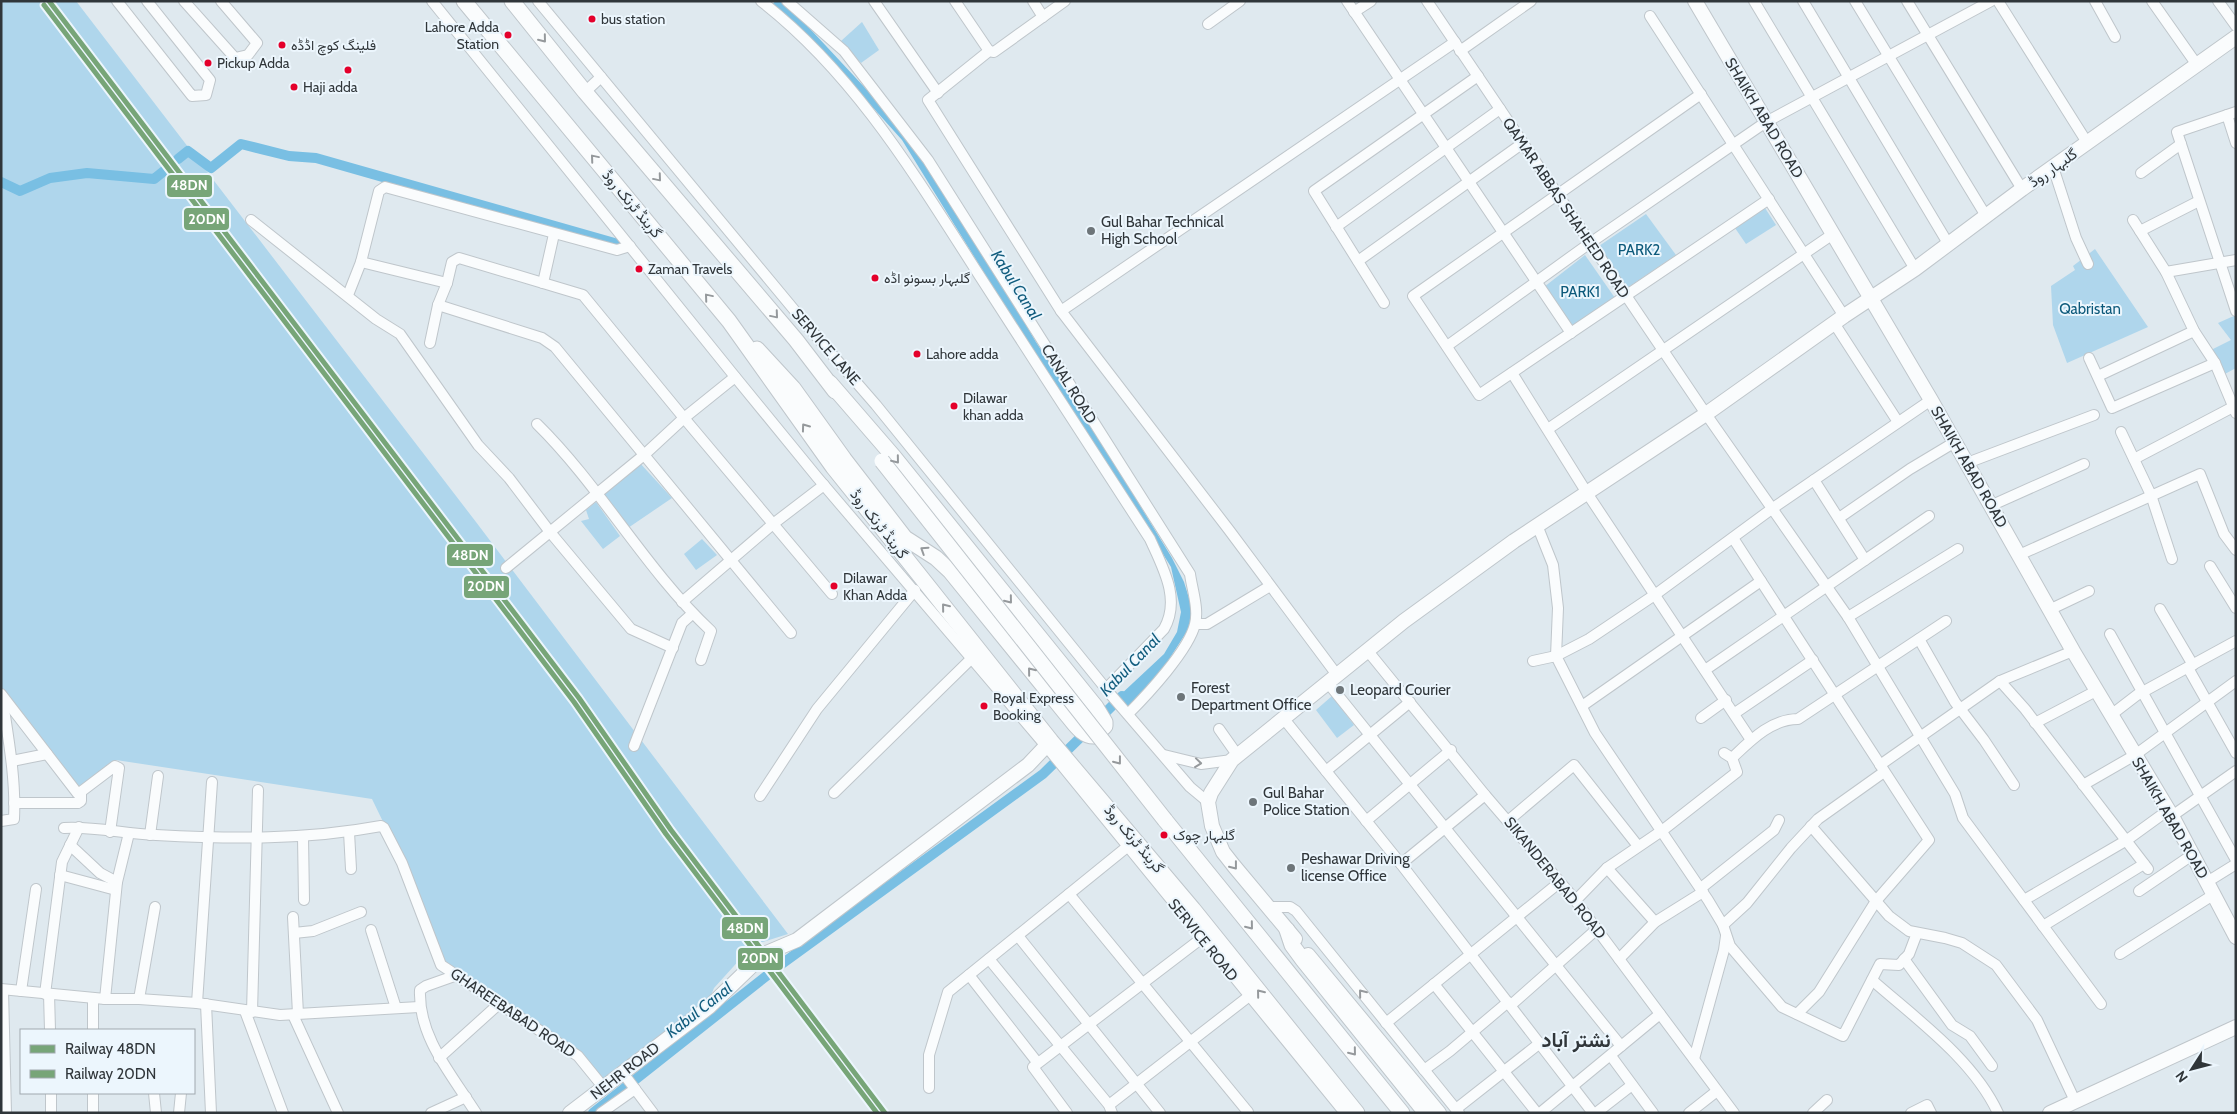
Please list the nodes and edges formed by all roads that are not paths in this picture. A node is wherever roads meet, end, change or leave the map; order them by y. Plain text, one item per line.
1 (117, 1) edge
2 (147, 1) edge
3 (184, 1) edge
4 (221, 1) edge
5 (432, 1) edge
6 (464, 1) edge
7 (512, 1) edge
8 (538, 1) edge
9 (761, 1) edge
10 (787, 1) edge
11 (874, 1) edge
12 (955, 1) edge
13 (1033, 1) edge
14 (1065, 1) edge
15 (1240, 1) edge
16 (1347, 1) edge
17 (1371, 1) edge
18 (1427, 1) edge
19 (1531, 1) edge
20 (1695, 1) edge
21 (1754, 1) edge
22 (1803, 1) edge
23 (1855, 1) edge
24 (1907, 1) edge
25 (1991, 1) edge
26 (1998, 1) edge
27 (2095, 1) edge
28 (2152, 1) edge
29 (2218, 1) edge
30 (1354, 12) junction
31 (1650, 16) dead end
32 (1043, 17) junction
33 (1208, 24) dead end
34 (2236, 26) edge
35 (1928, 35) junction
36 (2115, 37) dead end
37 (2236, 37) edge
38 (1458, 46) junction
39 (988, 51) junction
40 (1889, 56) junction
41 (2197, 65) junction
42 (602, 76) junction
43 (1478, 76) junction
44 (1850, 77) junction
45 (1400, 81) junction
46 (585, 92) junction
47 (938, 93) junction
48 (1701, 94) junction
49 (1813, 97) junction
50 (1500, 110) junction
51 (2232, 113) edge
52 (1424, 115) junction
53 (1766, 122) junction
54 (1523, 143) junction
55 (2236, 143) edge
56 (2088, 144) junction
57 (2181, 144) junction
58 (1734, 146) junction
59 (1446, 148) junction
60 (2053, 167) junction
61 (2141, 173) dead end
62 (1469, 182) junction
63 (2022, 189) junction
64 (1558, 195) junction
65 (1768, 199) junction
66 (2199, 201) junction
67 (1986, 216) junction
68 (251, 220) dead end
69 (2133, 220) dead end
70 (1336, 227) junction
71 (2140, 230) junction
72 (1503, 233) junction
73 (554, 234) junction
74 (1833, 234) junction
75 (1590, 243) junction
76 (1949, 245) junction
77 (630, 246) junction
78 (1804, 254) junction
79 (2236, 260) edge
80 (360, 262) junction
81 (1358, 262) junction
82 (2219, 263) junction
83 (2088, 264) dead end
84 (1915, 269) junction
85 (2166, 272) junction
86 (1536, 282) junction
87 (447, 283) junction
88 (543, 283) junction
89 (348, 295) junction
90 (1626, 296) junction
91 (1870, 299) junction
92 (1384, 303) dead end
93 (438, 305) junction
94 (1061, 311) junction
95 (2236, 311) edge
96 (1839, 320) junction
97 (729, 321) junction
98 (810, 329) junction
99 (2194, 331) junction
100 (1571, 333) junction
101 (796, 340) junction
102 (430, 343) dead end
103 (1447, 346) junction
104 (1663, 351) junction
105 (2089, 358) dead end
106 (2215, 363) junction
107 (1512, 373) junction
108 (735, 376) junction
109 (2098, 376) junction
110 (830, 383) junction
111 (1931, 400) junction
112 (2234, 410) edge
113 (1706, 414) junction
114 (2094, 415) dead end
115 (684, 418) junction
116 (1898, 422) junction
117 (537, 424) dead end
118 (1548, 429) junction
119 (2121, 432) dead end
120 (1954, 442) junction
121 (644, 456) junction
122 (2134, 459) junction
123 (1967, 463) junction
124 (2084, 464) dead end
125 (1814, 480) junction
126 (824, 485) junction
127 (596, 493) junction
128 (1587, 493) junction
129 (2151, 496) junction
130 (858, 498) junction
131 (1990, 506) junction
132 (844, 508) junction
133 (1773, 508) junction
134 (1929, 516) dead end
135 (1839, 518) junction
136 (773, 524) junction
137 (1537, 525) junction
138 (550, 532) junction
139 (1733, 538) junction
140 (1958, 549) dead end
141 (2236, 550) edge
142 (2019, 555) junction
143 (2172, 559) dead end
144 (1865, 560) junction
145 (730, 561) junction
146 (2210, 566) dead end
147 (506, 568) dead end
148 (1009, 570) junction
149 (1761, 581) junction
150 (994, 582) junction
151 (1270, 586) junction
152 (1827, 586) junction
153 (915, 590) junction
154 (2090, 591) dead end
155 (832, 594) dead end
156 (1656, 594) junction
157 (682, 602) junction
158 (2236, 608) edge
159 (2160, 609) dead end
160 (2049, 610) junction
161 (692, 614) junction
162 (1783, 616) junction
163 (1848, 618) junction
164 (1946, 621) dead end
165 (1196, 624) junction
166 (791, 633) dead end
167 (2110, 634) dead end
168 (1684, 636) junction
169 (1919, 639) junction
170 (2236, 641) edge
171 (1070, 645) junction
172 (673, 648) junction
173 (1367, 650) junction
174 (2073, 651) junction
175 (1556, 656) junction
176 (1055, 657) junction
177 (972, 658) junction
178 (701, 660) dead end
179 (1813, 660) junction
180 (1533, 661) dead end
181 (1878, 665) junction
182 (2191, 666) junction
183 (1706, 670) junction
184 (1332, 679) junction
185 (2000, 681) junction
186 (2236, 682) edge
187 (2096, 691) junction
188 (1108, 692) junction
189 (2142, 692) junction
190 (1834, 694) junction
191 (2, 695) edge
192 (1726, 700) junction
193 (1410, 702) junction
194 (2207, 702) junction
195 (1582, 706) junction
196 (1961, 709) junction
197 (1126, 712) junction
198 (1735, 713) junction
199 (2111, 715) junction
200 (1702, 718) dead end
201 (1284, 719) junction
202 (2035, 723) junction
203 (1219, 729) dead end
204 (2165, 733) junction
205 (1371, 736) junction
206 (1921, 736) junction
207 (1751, 740) junction
208 (634, 746) dead end
209 (1049, 747) junction
210 (1451, 750) junction
211 (47, 754) junction
212 (2236, 754) edge
213 (1164, 755) junction
214 (2135, 755) junction
215 (1235, 758) junction
216 (12, 761) junction
217 (1066, 763) junction
218 (1882, 768) junction
219 (2236, 771) edge
220 (1326, 772) junction
221 (158, 776) dead end
222 (212, 782) dead end
223 (1410, 783) junction
224 (2014, 785) dead end
225 (2083, 785) junction
226 (258, 790) dead end
227 (81, 793) junction
228 (834, 793) dead end
229 (1485, 794) junction
230 (760, 796) dead end
231 (2200, 796) junction
232 (1208, 802) junction
233 (14, 803) junction
234 (2170, 814) junction
235 (1509, 820) junction
236 (1779, 820) dead end
237 (1366, 821) junction
238 (1, 822) edge
239 (1811, 826) junction
240 (79, 827) junction
241 (1446, 827) junction
242 (64, 828) dead end
243 (1663, 830) junction
244 (110, 832) junction
245 (349, 832) junction
246 (129, 833) junction
247 (150, 835) junction
248 (303, 837) junction
249 (207, 838) junction
250 (256, 839) junction
251 (2127, 840) junction
252 (70, 845) junction
253 (1638, 846) junction
254 (1127, 847) junction
255 (2192, 855) junction
256 (2236, 860) edge
257 (1401, 864) junction
258 (2236, 864) edge
259 (1607, 868) junction
260 (351, 869) dead end
261 (60, 875) junction
262 (1560, 882) junction
263 (117, 886) junction
264 (2210, 888) junction
265 (36, 889) dead end
266 (1702, 890) junction
267 (2139, 891) dead end
268 (1069, 894) junction
269 (304, 900) dead end
270 (1576, 900) junction
271 (2024, 900) junction
272 (1876, 901) junction
273 (155, 906) dead end
274 (1268, 907) junction
275 (361, 912) dead end
276 (1518, 916) junction
277 (293, 917) dead end
278 (1656, 922) junction
279 (2044, 926) junction
280 (1597, 929) junction
281 (371, 930) dead end
282 (1287, 930) junction
283 (1724, 930) junction
284 (294, 933) junction
285 (1917, 933) junction
286 (1018, 936) junction
287 (2236, 937) edge
288 (1202, 938) junction
289 (1470, 954) junction
290 (2120, 954) dead end
291 (989, 959) junction
292 (1619, 959) junction
293 (1904, 959) junction
294 (1556, 965) junction
295 (457, 975) junction
296 (969, 975) junction
297 (1872, 980) junction
298 (1143, 982) junction
299 (1434, 984) junction
300 (2, 989) edge
301 (21, 991) junction
302 (47, 994) junction
303 (1248, 996) junction
304 (93, 998) junction
305 (105, 999) junction
306 (139, 999) junction
307 (500, 1003) junction
308 (202, 1004) junction
309 (1509, 1004) junction
310 (2101, 1004) dead end
311 (419, 1007) junction
312 (396, 1008) junction
313 (248, 1012) junction
314 (296, 1014) junction
315 (1660, 1014) junction
316 (1797, 1014) junction
317 (1386, 1023) junction
318 (1088, 1024) junction
319 (2236, 1027) edge
320 (50, 1029) edge
321 (93, 1029) edge
322 (1472, 1032) junction
323 (2236, 1035) edge
324 (1191, 1041) junction
325 (1540, 1044) junction
326 (1060, 1045) junction
327 (1621, 1046) junction
328 (1611, 1056) junction
329 (438, 1058) junction
330 (1694, 1059) junction
331 (1037, 1062) junction
332 (1992, 1066) dead end
333 (1424, 1070) junction
334 (1504, 1072) junction
335 (624, 1074) junction
336 (1137, 1083) junction
337 (1632, 1085) junction
338 (1572, 1087) junction
339 (604, 1088) junction
340 (929, 1088) dead end
341 (635, 1089) junction
342 (1717, 1091) junction
343 (51, 1094) edge
344 (93, 1094) edge
345 (154, 1094) edge
346 (180, 1094) edge
347 (466, 1097) junction
348 (1827, 1100) dead end
349 (2074, 1107) edge
350 (1110, 1109) edge
351 (1458, 1111) edge
352 (1248, 1112) dead end
353 (6, 1113) edge
354 (51, 1113) edge
355 (93, 1113) edge
356 (156, 1113) edge
357 (179, 1113) edge
358 (211, 1113) edge
359 (283, 1113) edge
360 (338, 1113) edge
361 (431, 1113) edge
362 (476, 1113) edge
363 (570, 1113) edge
364 (601, 1113) edge
365 (653, 1113) edge
366 (1067, 1113) edge
367 (1160, 1113) edge
368 (1345, 1113) edge
369 (1357, 1113) edge
370 (1402, 1113) edge
371 (1426, 1113) edge
372 (1439, 1113) edge
373 (1538, 1113) edge
374 (1594, 1113) edge
375 (1653, 1113) edge
376 (1689, 1113) edge
377 (1734, 1113) edge
378 (1813, 1113) edge
379 (1911, 1113) edge
380 (1931, 1113) edge
381 (1998, 1113) edge
382 (2050, 1113) edge

1 - 2 street
3 - 4 street
5 - 77 street
97 -> 6 highway, گرینڈ ٹرنک روڈ
7 -> 46 highway
8 - 42 street, SERVICE LANE
9 - 188 street
10 - 165 street, CANAL ROAD
11 - 47 street
12 - 39 street
13 - 32 street
14 - 32 street
15 - 33 street
16 - 30 street
17 - 30 street
18 - 38 street, QAMAR ABBAS SHAHEED ROAD
19 - 38 street
20 - 53 main road, SHAIKH ABAD ROAD
21 - 49 street
22 - 44 street
23 - 40 street
24 - 35 street
25 - 35 street
26 - 56 street
27 - 36 street
28 - 41 street
29 - 34 street
30 - 45 street
31 - 48 street
32 - 39 street
35 - 40 street
35 - 63 street
37 - 41 main road, گلبہار روڈ
38 - 43 street, QAMAR ABBAS SHAHEED ROAD
38 - 45 street
39 - 47 street
40 - 44 street
40 - 67 street
41 - 56 main road, گلبہار روڈ
42 - 46 street
42 - 98 street, SERVICE LANE
43 - 50 street, QAMAR ABBAS SHAHEED ROAD
43 - 52 street
44 - 49 street
44 - 76 street
45 - 52 street
45 - 94 street
46 -> 101 highway
47 - 94 street
48 - 58 street
48 - 64 street
49 - 53 street
49 - 84 street
50 - 54 street, QAMAR ABBAS SHAHEED ROAD
50 - 59 street
51 - 55 street
51 - 57 street
52 - 59 street
52 - 70 street
53 - 58 street
53 - 74 main road, SHAIKH ABAD ROAD
54 - 62 street
54 - 64 street, QAMAR ABBAS SHAHEED ROAD
56 - 60 main road, گلبہار روڈ
57 - 61 street
57 - 66 street
58 - 65 street
58 - 75 street
59 - 62 street
59 - 70 street
60 - 63 main road, گلبہار روڈ
60 - 83 street
62 - 72 street
62 - 81 street
63 - 67 main road, گلبہار روڈ
64 - 72 street
64 - 75 street, QAMAR ABBAS SHAHEED ROAD
65 - 78 street
65 - 90 street
66 - 71 street
66 - 82 street
67 - 76 main road, گلبہار روڈ
68 - 89 street
69 - 71 street
70 - 81 street
71 - 85 street
72 - 86 street
72 - 103 street
73 - 77 street
73 - 80 street
73 - 88 street
74 - 78 street
74 - 91 main road, SHAIKH ABAD ROAD
75 - 86 street
75 - 90 street, QAMAR ABBAS SHAHEED ROAD
76 - 84 main road, گلبہار روڈ
77 - 108 street
78 - 96 street
78 - 104 street
79 - 82 street
80 - 87 street
80 - 89 street
81 - 92 street
82 - 85 street
82 - 95 street
84 - 91 main road, گلبہار روڈ
85 - 99 street
86 - 100 street
86 - 103 street
87 - 88 street
87 - 93 street
88 - 115 street
89 - 138 street
90 - 100 street
90 - 104 street, QAMAR ABBAS SHAHEED ROAD
91 - 96 main road, گلبہار روڈ
91 - 111 main road, SHAIKH ABAD ROAD
93 - 102 street
93 - 121 street
94 - 151 street
96 - 113 main road, گلبہار روڈ
96 - 116 street
130 -> 97 highway, گرینڈ ٹرنک روڈ
176 -> 97 highway
98 - 101 street
98 - 148 street, SERVICE LANE
99 - 106 street
99 - 109 street
100 - 107 street
101 - 110 highway
103 - 107 street
104 - 113 street, QAMAR ABBAS SHAHEED ROAD
104 - 118 street
105 - 109 street
106 - 109 street
106 - 112 street
107 - 118 street
108 - 115 street
108 - 126 street
110 -> 150 highway
110 -> 370 highway, bridge
111 - 116 street
111 - 120 main road, SHAIKH ABAD ROAD
112 - 122 street
113 - 128 main road, گلبہار روڈ
113 - 133 street, QAMAR ABBAS SHAHEED ROAD
114 - 123 street
115 - 121 street
115 - 136 street
116 - 125 street
117 - 127 street
118 - 128 street
119 - 122 street
120 - 123 main road, SHAIKH ABAD ROAD
120 - 135 street
121 - 127 street
121 - 145 street
122 - 129 street
123 - 131 main road, SHAIKH ABAD ROAD
124 - 131 street
125 - 133 street
125 - 135 street
126 - 132 street
126 - 136 street
127 - 138 street
127 - 157 street
128 - 137 main road, گلبہار روڈ
128 - 156 street
129 - 141 street
129 - 142 street
129 - 143 street
130 - 132 street
209 -> 130 highway, گرینڈ ٹرنک روڈ
131 - 142 main road, SHAIKH ABAD ROAD
132 - 153 street
133 - 139 street
133 - 152 street, QAMAR ABBAS SHAHEED ROAD
134 - 144 street
135 - 144 street
136 - 145 street
136 - 155 street
137 - 173 main road, گلبہار روڈ
137 - 175 street
138 - 147 street
138 - 172 street
139 - 149 street
139 - 156 street
140 - 163 street
142 - 160 main road, SHAIKH ABAD ROAD
144 - 152 street
145 - 157 street
145 - 166 street
146 - 158 street
148 - 150 street
148 - 171 street, SERVICE LANE
149 - 162 street
149 - 168 street
150 -> 176 highway
151 - 165 street
151 - 184 street
152 - 162 street
152 - 163 street, QAMAR ABBAS SHAHEED ROAD
153 - 177 street
153 - 230 street
154 - 160 street
156 - 168 street
156 - 175 street
157 - 161 street
159 - 182 street
160 - 174 main road, SHAIKH ABAD ROAD
161 - 172 street
161 - 178 street
162 - 179 street
162 - 183 street
163 - 181 street, QAMAR ABBAS SHAHEED ROAD
164 - 169 street
165 - 197 street
167 - 189 street
168 - 183 street
168 - 195 street
169 - 181 street
169 - 196 street
170 - 182 street
171 - 176 street
171 - 188 street, SERVICE LANE
172 - 208 street
173 - 184 main road, گلبہار روڈ
173 - 193 street, SIKANDERABAD ROAD
174 - 185 street
174 - 187 main road, SHAIKH ABAD ROAD
175 - 180 street
175 - 195 street
177 - 209 street
177 - 228 street
179 - 190 street
179 - 198 street
181 - 190 street
181 - 206 street, QAMAR ABBAS SHAHEED ROAD
182 - 189 street
182 - 194 street
183 - 192 street
184 - 201 main road, گلبہار روڈ
184 - 205 street
185 - 196 street
185 - 202 street
186 - 194 street
187 - 199 main road, SHAIKH ABAD ROAD
187 - 202 street
188 - 197 street, SERVICE LANE
189 - 199 street
189 - 204 street
190 - 207 street
190 - 218 street
191 - 211 street
191 - 216 street
192 - 198 street
192 - 200 street
193 - 205 street
193 - 210 street, SIKANDERABAD ROAD
194 - 204 street
194 - 212 street
195 - 243 street
196 - 206 street
196 - 224 street
197 - 213 street, SERVICE LANE
198 - 207 street
199 - 214 main road, SHAIKH ABAD ROAD
201 - 215 main road, گلبہار روڈ
201 - 220 street
202 - 225 street
203 - 215 street
204 - 214 street
204 - 231 street
205 - 220 street
205 - 223 street
206 - 218 street
206 - 271 street, QAMAR ABBAS SHAHEED ROAD
207 - 243 street
209 - 217 highway, گرینڈ ٹرنک روڈ
209 - 335 main road, NEHR ROAD
210 - 223 street
210 - 229 street, SIKANDERABAD ROAD
211 - 216 street
211 - 227 street
213 -> 215 street
213 - 232 street, SERVICE LANE
214 - 225 street
214 - 234 main road, SHAIKH ABAD ROAD
215 - 232 main road, گلبہار روڈ
216 - 233 street
217 - 254 street, SERVICE ROAD
369 -> 217 highway, گرینڈ ٹرنک روڈ
218 - 239 street
218 - 272 street
219 - 231 street
220 - 237 street
221 - 247 street
222 - 249 street
223 - 237 street
223 - 241 street
225 - 251 street
226 - 250 street
227 - 233 street
227 - 244 street
229 - 235 street, SIKANDERABAD ROAD
229 - 241 street
231 - 234 street
231 - 256 street
232 -> 274 main road
233 - 238 street
234 - 251 street
234 - 255 main road, SHAIKH ABAD ROAD
235 - 253 street
235 - 262 street, SIKANDERABAD ROAD
236 - 266 street
237 - 257 street
239 - 272 street
239 - 283 street
240 - 242 street
240 - 244 street
240 - 252 street
241 - 257 street
241 - 276 street
243 - 253 street
243 - 266 street
244 - 246 street
245 - 248 street
245 - 260 street
245 - 295 street, GHAREEBABAD ROAD
246 - 247 street
246 - 263 street
247 - 249 street
248 - 250 street
248 - 269 street
249 - 250 street
249 - 308 street
250 - 313 street
251 - 271 street
251 - 279 street
252 - 261 street
252 - 263 street
253 - 259 street
254 - 268 street
254 - 288 street, SERVICE ROAD
255 - 264 main road, SHAIKH ABAD ROAD
255 - 267 street
257 - 289 street
258 - 264 street
259 - 270 street
259 - 278 street
261 - 263 street
261 - 302 street
262 - 270 street, SIKANDERABAD ROAD
262 - 276 street
263 - 305 street
264 - 287 main road, SHAIKH ABAD ROAD
264 - 290 street
265 - 301 street
266 - 278 street
266 - 283 street
268 - 286 street
268 - 298 street
270 - 280 street, SIKANDERABAD ROAD
271 - 279 street, QAMAR ABBAS SHAHEED ROAD
272 - 285 street
272 - 316 street
273 - 306 street
274 - 282 main road
317 -> 274 street
275 - 284 street
276 - 289 street
276 - 294 street
277 - 284 street
278 - 292 street
279 - 310 street, QAMAR ABBAS SHAHEED ROAD
280 - 292 street, SIKANDERABAD ROAD
280 - 294 street
281 - 312 street
282 - 371 highway
282 - 372 main road
283 - 316 street
283 - 330 street
284 - 314 street
285 - 293 street
285 - 349 street
286 - 291 street
286 - 318 street
288 - 298 street
288 - 303 street, SERVICE ROAD
289 - 299 street
289 - 309 street
291 - 296 street
291 - 326 street
292 - 315 street, SIKANDERABAD ROAD
293 - 297 street
293 - 332 street
294 - 309 street
294 - 327 street
295 - 307 street, GHAREEBABAD ROAD
295 - 311 street
296 - 331 street
296 - 340 street
297 - 316 street
297 - 381 street
298 - 318 street
298 - 324 street
299 - 317 street
299 - 322 street
300 - 301 street
300 - 353 street
301 - 302 street
302 - 304 street
302 - 320 street
303 - 324 street
303 - 368 street, SERVICE ROAD
304 - 305 street
304 - 321 street
305 - 306 street
306 - 308 street
307 - 329 street
307 - 339 street, GHAREEBABAD ROAD
308 - 313 street
308 - 358 street
309 - 322 street
309 - 325 street
311 - 312 street
311 - 329 street
312 - 314 street
313 - 314 street
313 - 359 street
314 - 360 street
315 - 327 street
315 - 330 street, SIKANDERABAD ROAD
317 - 333 street
318 - 326 street
318 - 336 street
319 - 349 main road
322 - 333 street
322 - 334 street
323 - 349 main road
324 - 336 street
324 - 352 street
325 - 334 street
325 - 338 street
326 - 331 street
326 - 350 street
327 - 328 street
328 - 337 street
328 - 338 street
329 - 347 street
330 - 342 street, SIKANDERABAD ROAD
331 - 366 street
333 - 351 street
334 - 351 street
334 - 373 street
335 - 339 main road, NEHR ROAD
335 - 341 street
336 - 350 street
336 - 367 street
337 - 374 street
337 - 375 street
338 - 373 street
338 - 374 street
339 - 363 main road, NEHR ROAD
341 - 364 street
341 - 365 street
342 - 376 street
342 - 377 street, SIKANDERABAD ROAD
343 - 354 street
344 - 355 street
345 - 356 street
346 - 357 street
347 - 361 street
347 - 362 street
348 - 378 street
349 - 382 main road
379 - 380 street

